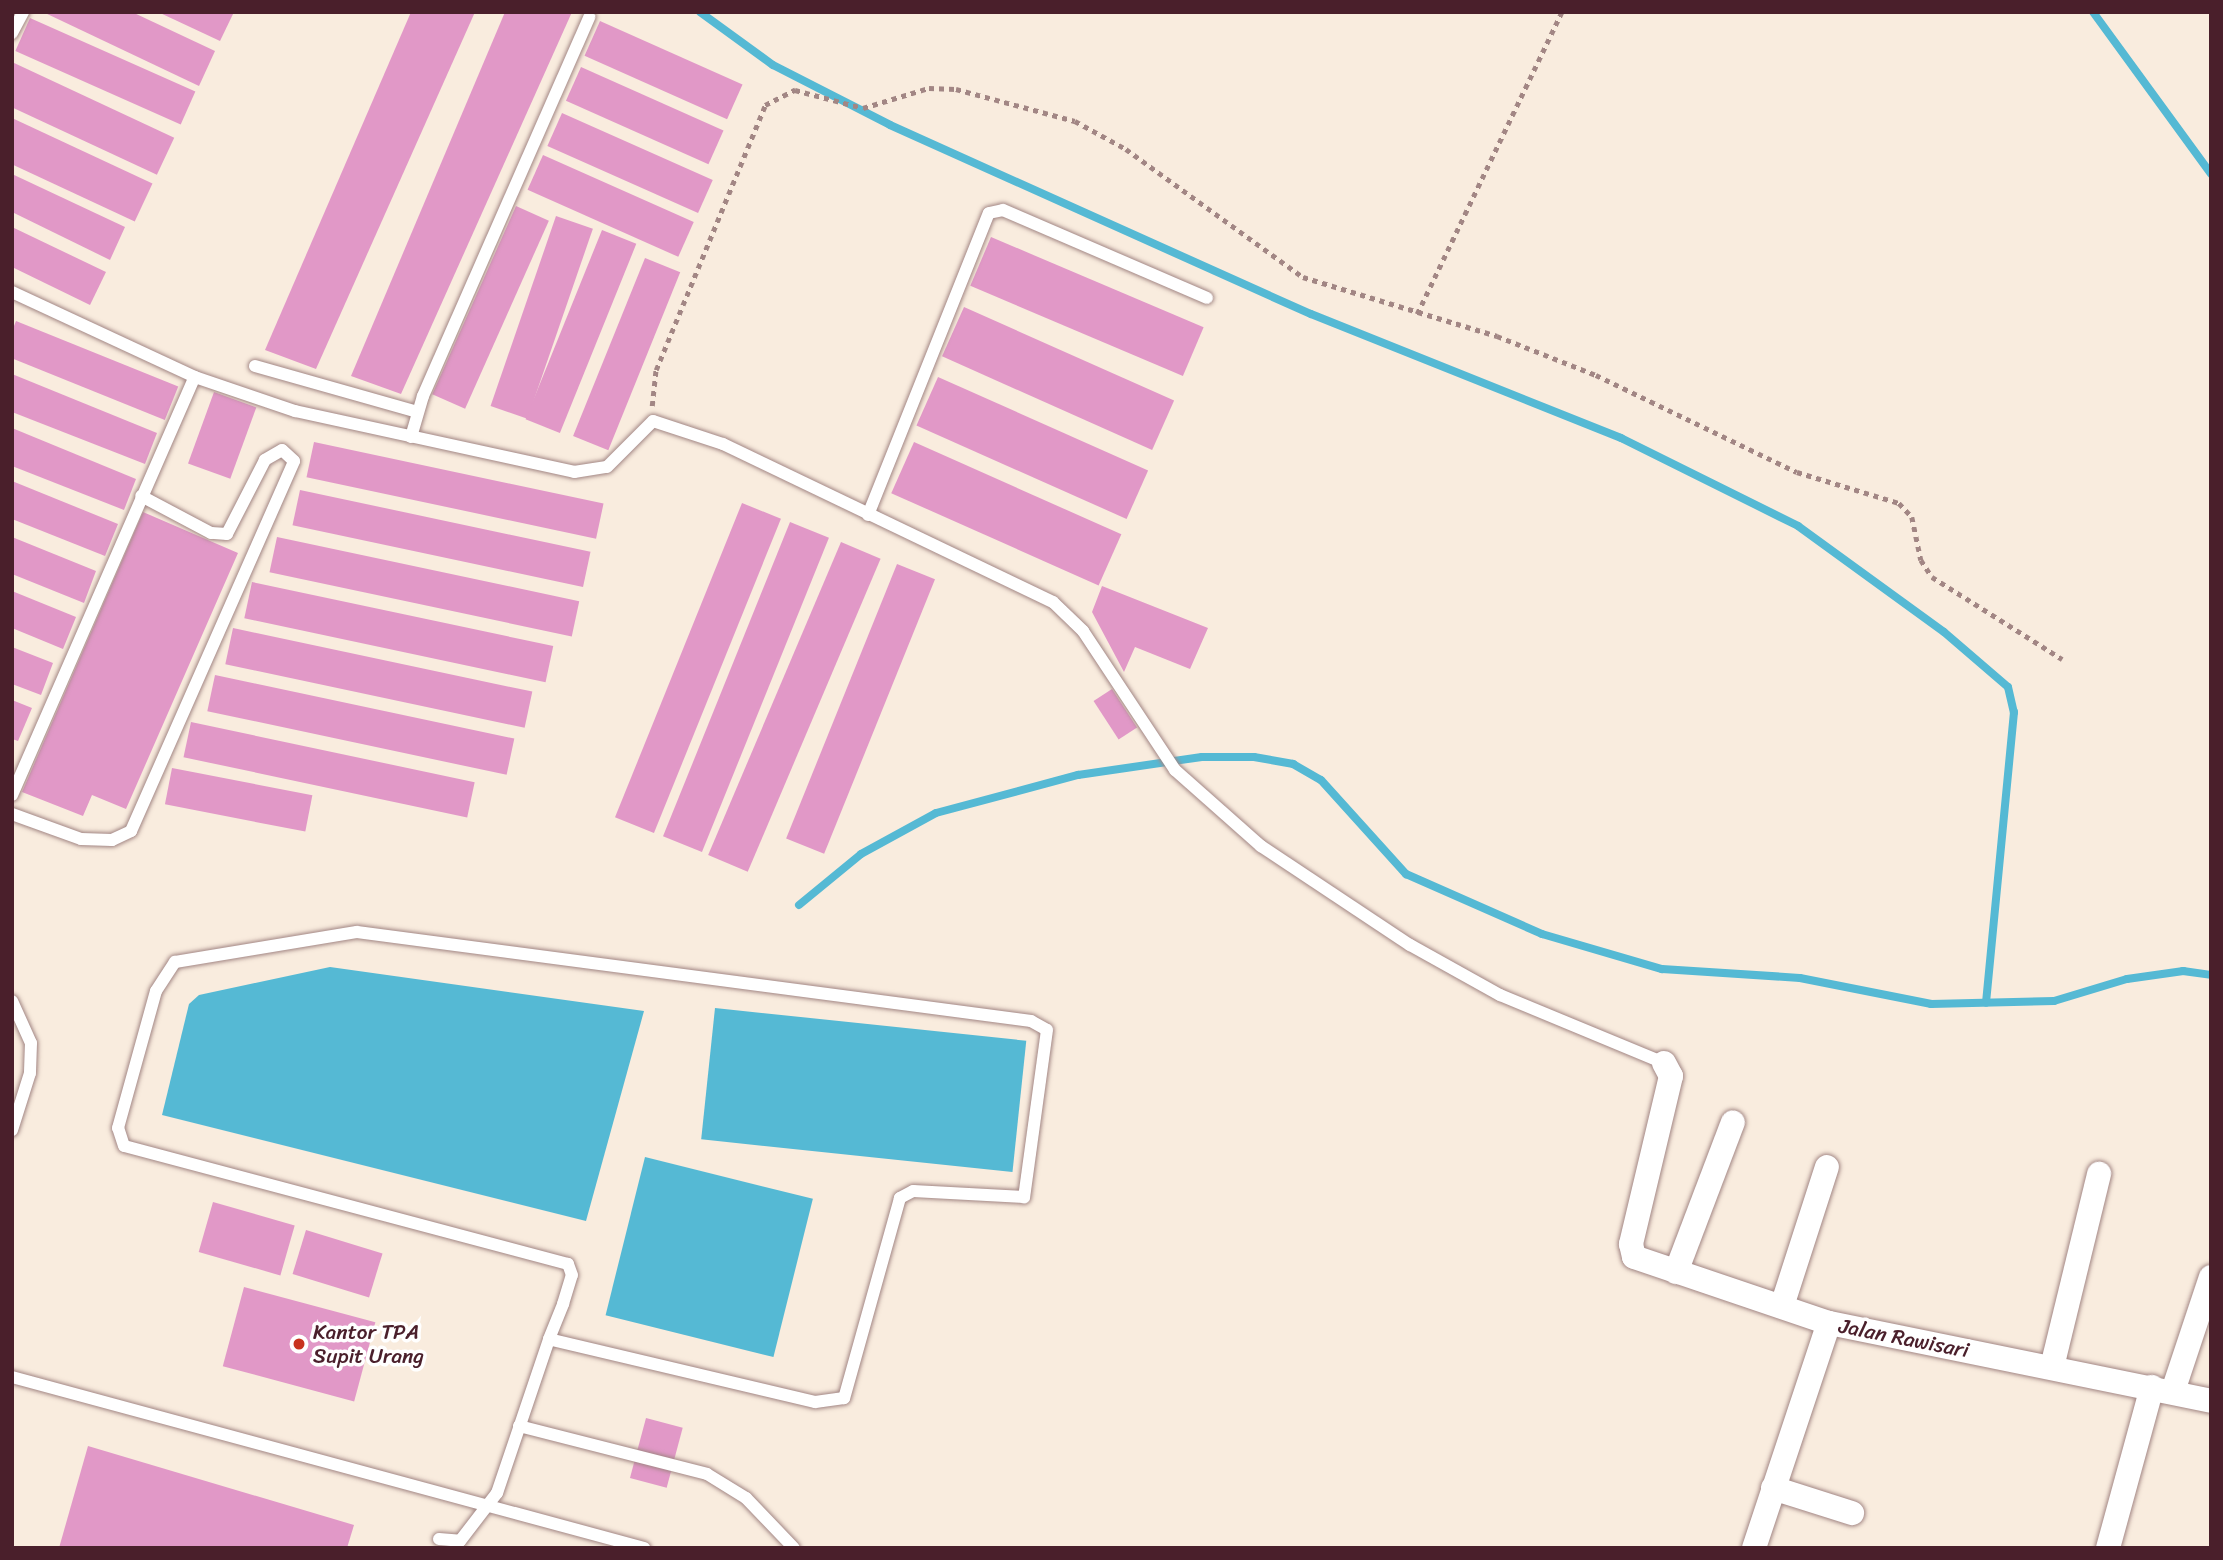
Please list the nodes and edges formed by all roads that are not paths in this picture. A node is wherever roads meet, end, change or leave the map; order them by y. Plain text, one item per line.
1 (23, 12) edge
2 (589, 17) dead end
3 (12, 33) edge
4 (12, 292) edge
5 (1207, 298) dead end
6 (255, 366) dead end
7 (195, 377) junction
8 (418, 412) junction
9 (411, 437) junction
10 (141, 496) junction
11 (868, 515) junction
12 (12, 795) edge
13 (12, 814) edge
14 (12, 1000) edge
15 (1664, 1063) joint
16 (1733, 1122) dead end
17 (12, 1130) edge
18 (1826, 1167) dead end
19 (2099, 1174) dead end
20 (1676, 1272) junction
21 (2211, 1277) edge
22 (1782, 1307) junction
23 (1829, 1323) junction
24 (549, 1339) junction
25 (2052, 1367) junction
26 (12, 1377) edge
27 (2162, 1389) junction
28 (2211, 1401) edge
29 (519, 1426) junction
30 (1773, 1488) junction
31 (486, 1503) junction
32 (1852, 1513) dead end
33 (439, 1539) dead end
34 (644, 1548) edge
35 (794, 1548) edge
36 (1754, 1548) edge
37 (2108, 1548) edge

1 - 3 lane
2 - 8 lane
4 - 7 lane
5 - 11 lane
6 - 8 lane
7 - 9 lane
7 - 10 lane
8 - 9 lane
9 - 11 lane
10 - 12 lane
10 - 13 lane
11 - 15 lane
14 - 17 lane
15 - 20 street
16 - 20 street
18 - 22 street
19 - 25 street
20 - 22 street
21 - 27 street
22 - 23 street
23 - 25 street, Jalan Rawisari
23 - 30 street, Jalan Rawisari
24 - 24 lane
24 - 29 lane
25 - 27 street, Jalan Rawisari
26 - 31 lane
27 - 28 street, Jalan Rawisari
27 - 37 street
29 - 31 lane
29 - 35 lane
30 - 32 street
30 - 36 street, Jalan Rawisari
31 - 33 lane
31 - 34 lane

